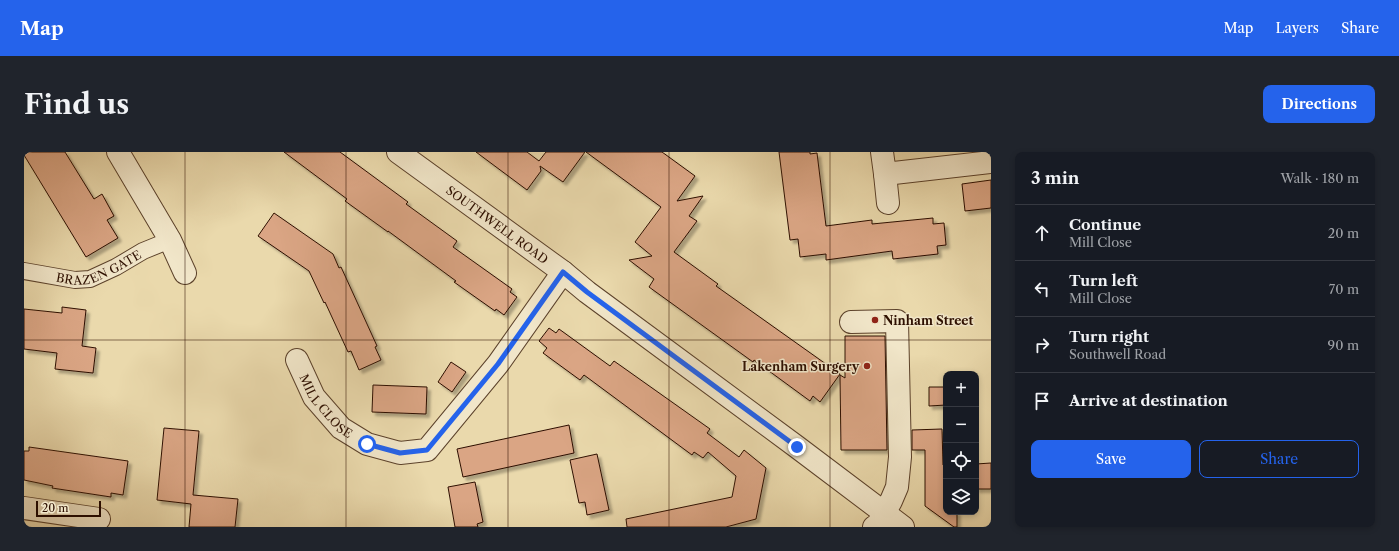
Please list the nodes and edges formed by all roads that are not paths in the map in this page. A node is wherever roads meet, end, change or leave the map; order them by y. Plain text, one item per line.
1 (118, 152) edge
2 (398, 152) edge
3 (882, 152) edge
4 (991, 162) edge
5 (885, 174) junction
6 (888, 203) dead end
7 (170, 240) junction
8 (24, 271) edge
9 (563, 272) junction
10 (185, 273) dead end
11 (851, 322) dead end
12 (297, 360) dead end
13 (24, 508) edge
14 (99, 519) dead end
15 (880, 520) edge
16 (903, 527) edge

1 - 7 street
2 - 9 street, SOUTHWELL ROAD
3 - 5 street
4 - 5 street
5 - 6 street
7 - 8 street, BRAZEN GATE
7 - 10 street
9 - 12 street, MILL CLOSE
9 - 15 street, SOUTHWELL ROAD
11 - 15 street
13 - 14 street
15 - 16 street, SOUTHWELL ROAD

